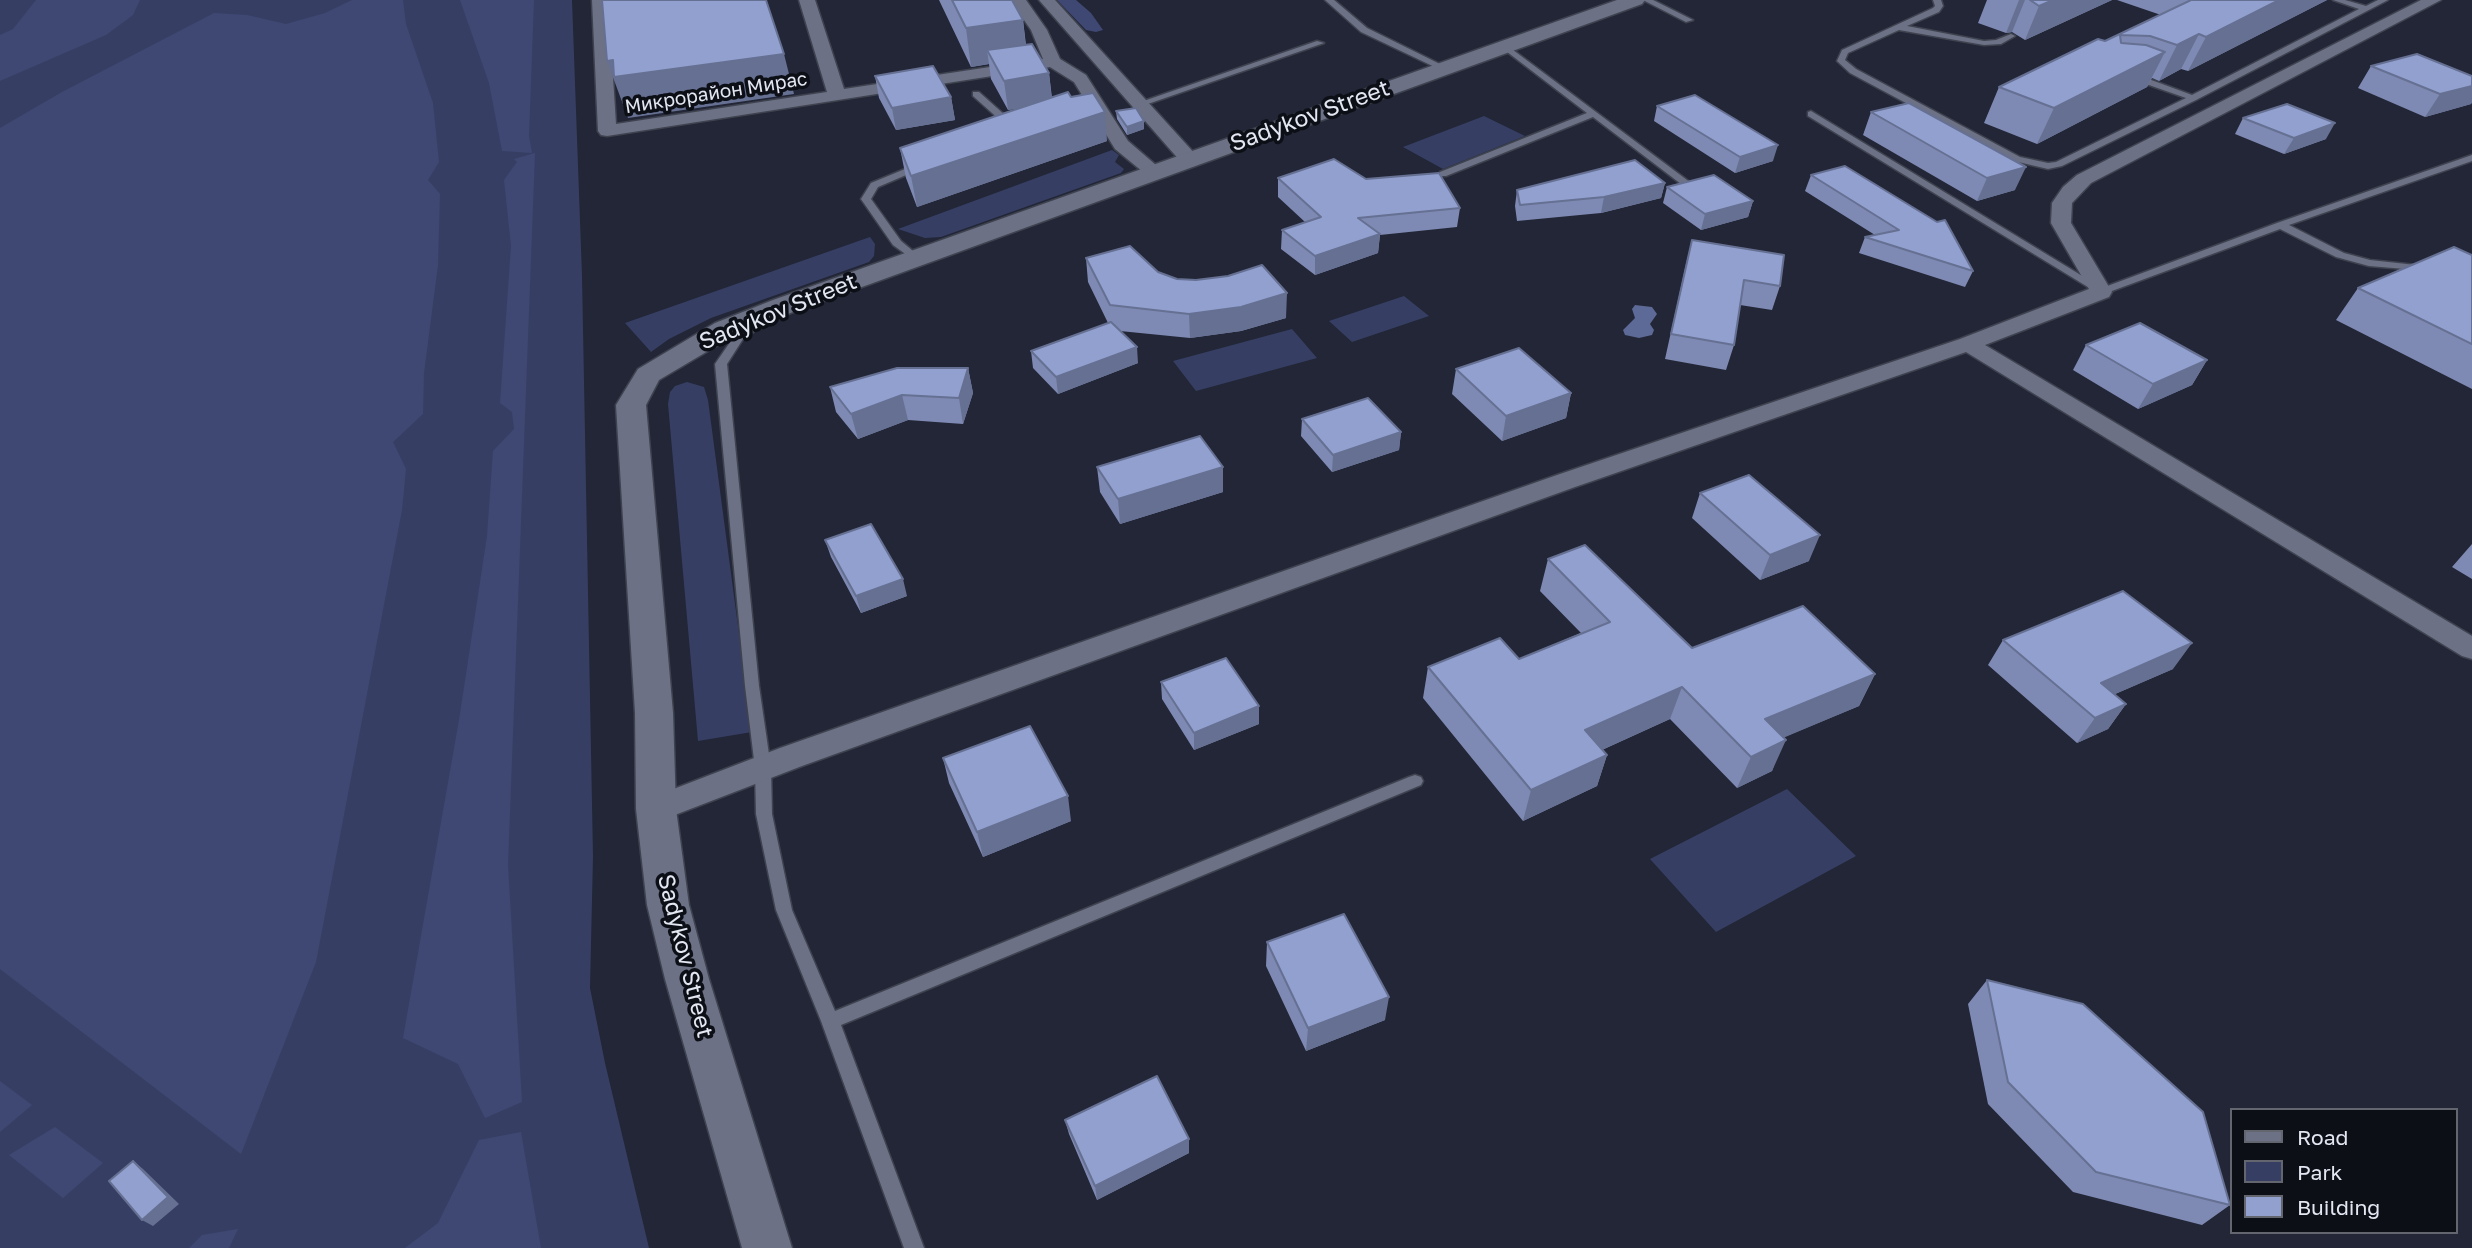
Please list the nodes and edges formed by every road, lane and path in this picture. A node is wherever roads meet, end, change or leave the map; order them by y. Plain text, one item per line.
1 (807, 0) edge
2 (1018, 0) edge
3 (1048, 0) edge
4 (1329, 0) edge
5 (1635, 0) edge
6 (1647, 0) edge
7 (1937, 0) edge
8 (2337, 0) edge
9 (2384, 0) edge
10 (2433, 0) edge
11 (605, 5) edge
12 (2366, 9) junction
13 (1689, 20) dead end
14 (1897, 27) junction
15 (2011, 36) dead end
16 (1320, 43) dead end
17 (1506, 46) junction
18 (1053, 62) junction
19 (1444, 68) junction
20 (2119, 73) edge
21 (976, 94) dead end
22 (837, 95) junction
23 (2193, 98) junction
24 (1139, 104) junction
25 (1594, 113) junction
26 (1811, 114) dead end
27 (1005, 139) edge
28 (2472, 158) edge
29 (1189, 159) junction
30 (928, 162) edge
31 (1155, 172) junction
32 (1443, 174) edge
33 (1688, 185) edge
34 (2281, 225) junction
35 (915, 258) junction
36 (2434, 270) edge
37 (2101, 292) junction
38 (783, 306) junction
39 (1969, 344) junction
40 (2472, 649) edge
41 (763, 768) junction
42 (1415, 781) dead end
43 (656, 809) junction
44 (830, 1021) junction
45 (767, 1248) edge
46 (914, 1248) edge

1 - 22 street, Микрорайон Мирас
2 - 18 street
3 - 24 street
4 - 19 lane
5 - 17 street, Sadykov Street
6 - 13 lane
7 - 14 lane
8 - 12 lane
9 - 12 lane
10 - 37 street
11 - 22 street, Микрорайон Мирас
12 - 23 lane
14 - 15 lane
14 - 23 lane
16 - 24 lane
17 - 19 street, Sadykov Street
17 - 25 lane
18 - 22 street, Микрорайон Мирас
18 - 31 street
19 - 29 street, Sadykov Street
20 - 23 lane
21 - 27 lane
24 - 29 street
25 - 32 lane
25 - 33 lane
26 - 37 lane
28 - 34 lane
29 - 31 street, Sadykov Street
30 - 35 lane
31 - 35 street, Sadykov Street
34 - 36 lane
34 - 37 lane
35 - 38 street, Sadykov Street
37 - 39 street
38 - 41 lane
38 - 43 street, Sadykov Street
39 - 40 street
39 - 41 street
41 - 43 street
41 - 44 lane
42 - 44 lane
43 - 45 street, Sadykov Street
44 - 46 lane

